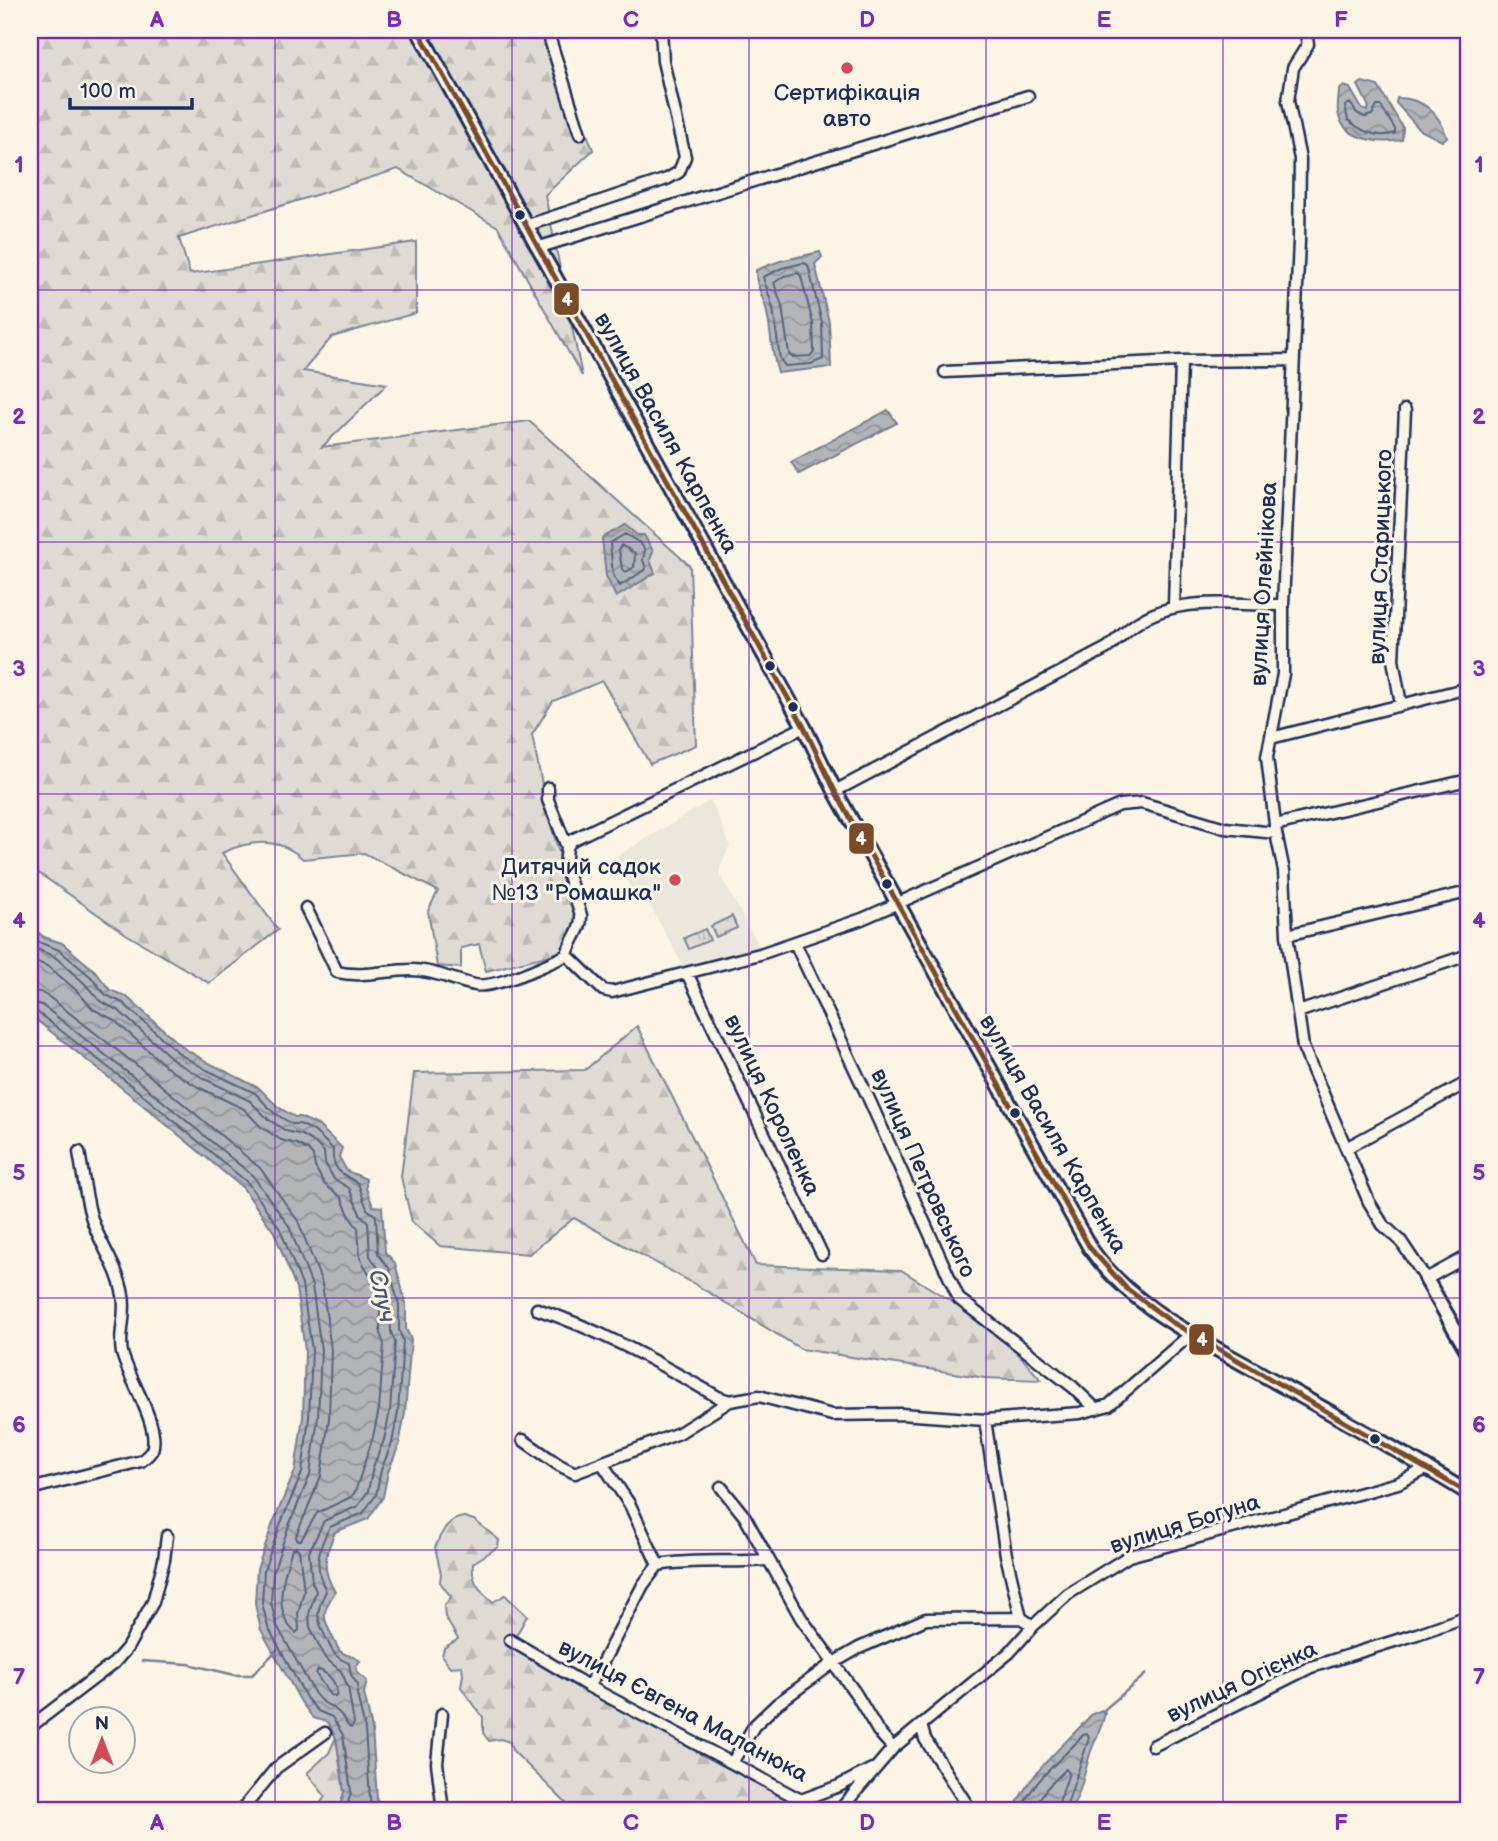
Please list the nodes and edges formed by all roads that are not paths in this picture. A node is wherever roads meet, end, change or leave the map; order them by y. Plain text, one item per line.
1 (418, 30) edge
2 (547, 30) edge
3 (661, 30) edge
4 (1305, 30) edge
5 (1028, 96) dead end
6 (580, 134) dead end
7 (528, 225) junction
8 (540, 247) junction
9 (1294, 360) junction
10 (1181, 361) junction
11 (945, 373) dead end
12 (1405, 410) dead end
13 (1283, 605) junction
14 (1174, 606) junction
15 (1468, 688) edge
16 (1401, 704) junction
17 (804, 727) junction
18 (1271, 738) junction
19 (1468, 780) edge
20 (548, 788) dead end
21 (835, 791) junction
22 (1276, 829) junction
23 (567, 847) junction
24 (1468, 892) edge
25 (899, 903) junction
26 (306, 908) dead end
27 (1287, 935) junction
28 (795, 943) junction
29 (567, 955) junction
30 (1468, 956) edge
31 (687, 973) junction
32 (1298, 1012) junction
33 (1468, 1082) edge
34 (1346, 1148) junction
35 (79, 1152) dead end
36 (822, 1254) dead end
37 (1468, 1256) edge
38 (1426, 1279) junction
39 (537, 1309) dead end
40 (1191, 1334) junction
41 (1468, 1352) edge
42 (730, 1401) junction
43 (1096, 1409) junction
44 (985, 1420) junction
45 (523, 1440) dead end
46 (602, 1462) junction
47 (1428, 1468) junction
48 (721, 1487) dead end
49 (30, 1489) edge
50 (1468, 1493) edge
51 (167, 1536) dead end
52 (767, 1560) junction
53 (658, 1564) junction
54 (1468, 1616) edge
55 (1021, 1618) junction
56 (1033, 1626) junction
57 (510, 1640) dead end
58 (833, 1663) junction
59 (588, 1686) junction
60 (442, 1714) dead end
61 (921, 1726) junction
62 (30, 1727) edge
63 (325, 1733) dead end
64 (1153, 1746) dead end
65 (893, 1748) junction
66 (732, 1763) junction
67 (878, 1765) junction
68 (30, 1799) edge
69 (34, 1811) edge
70 (242, 1811) edge
71 (443, 1811) edge
72 (839, 1811) edge
73 (971, 1811) edge

1 - 7 street, вулиця Василя Карпенка
2 - 6 street
3 - 7 street
4 - 9 street, вулиця Олейнікова
5 - 8 street
7 - 8 street, вулиця Василя Карпенка
8 - 17 street, вулиця Василя Карпенка
9 - 10 street
9 - 13 street, вулиця Олейнікова
10 - 11 street
10 - 14 street
12 - 16 street, вулиця Старицького
13 - 14 street
13 - 18 street, вулиця Олейнікова
14 - 21 street
15 - 16 street
16 - 18 street
17 - 21 street, вулиця Василя Карпенка
17 - 23 street
18 - 22 street, вулиця Олейнікова
19 - 22 street
20 - 23 street
21 - 25 street, вулиця Василя Карпенка
22 - 25 street
22 - 27 street, вулиця Олейнікова
23 - 29 street
24 - 27 street
25 - 28 street
25 - 40 street, вулиця Василя Карпенка
26 - 29 street
27 - 32 street, вулиця Олейнікова
28 - 31 street
28 - 43 street, вулиця Петровського
29 - 31 street
30 - 32 street
31 - 36 street, вулиця Короленка
32 - 34 street, вулиця Олейнікова
33 - 34 street
34 - 38 street, вулиця Олейнікова
35 - 49 street
37 - 38 street
38 - 41 street
39 - 42 street
40 - 43 street
40 - 47 street, вулиця Василя Карпенка
42 - 44 street
42 - 46 street
43 - 44 street
44 - 55 street
45 - 46 street
46 - 53 street
47 - 50 street, вулиця Василя Карпенка
47 - 56 street, вулиця Богуна
48 - 52 street
51 - 62 street
52 - 53 street
52 - 58 street
53 - 59 street
54 - 64 street, вулиця Огієнка
55 - 56 street
55 - 58 street
56 - 61 street, вулиця Богуна
57 - 59 street, вулиця Євгена Маланюка
58 - 65 street
58 - 66 street
59 - 66 street, вулиця Євгена Маланюка
60 - 71 street
61 - 65 street, вулиця Богуна
61 - 73 street
63 - 70 street
65 - 67 street, вулиця Богуна
66 - 67 street, вулиця Євгена Маланюка
67 - 72 street, вулиця Богуна
68 - 69 street

